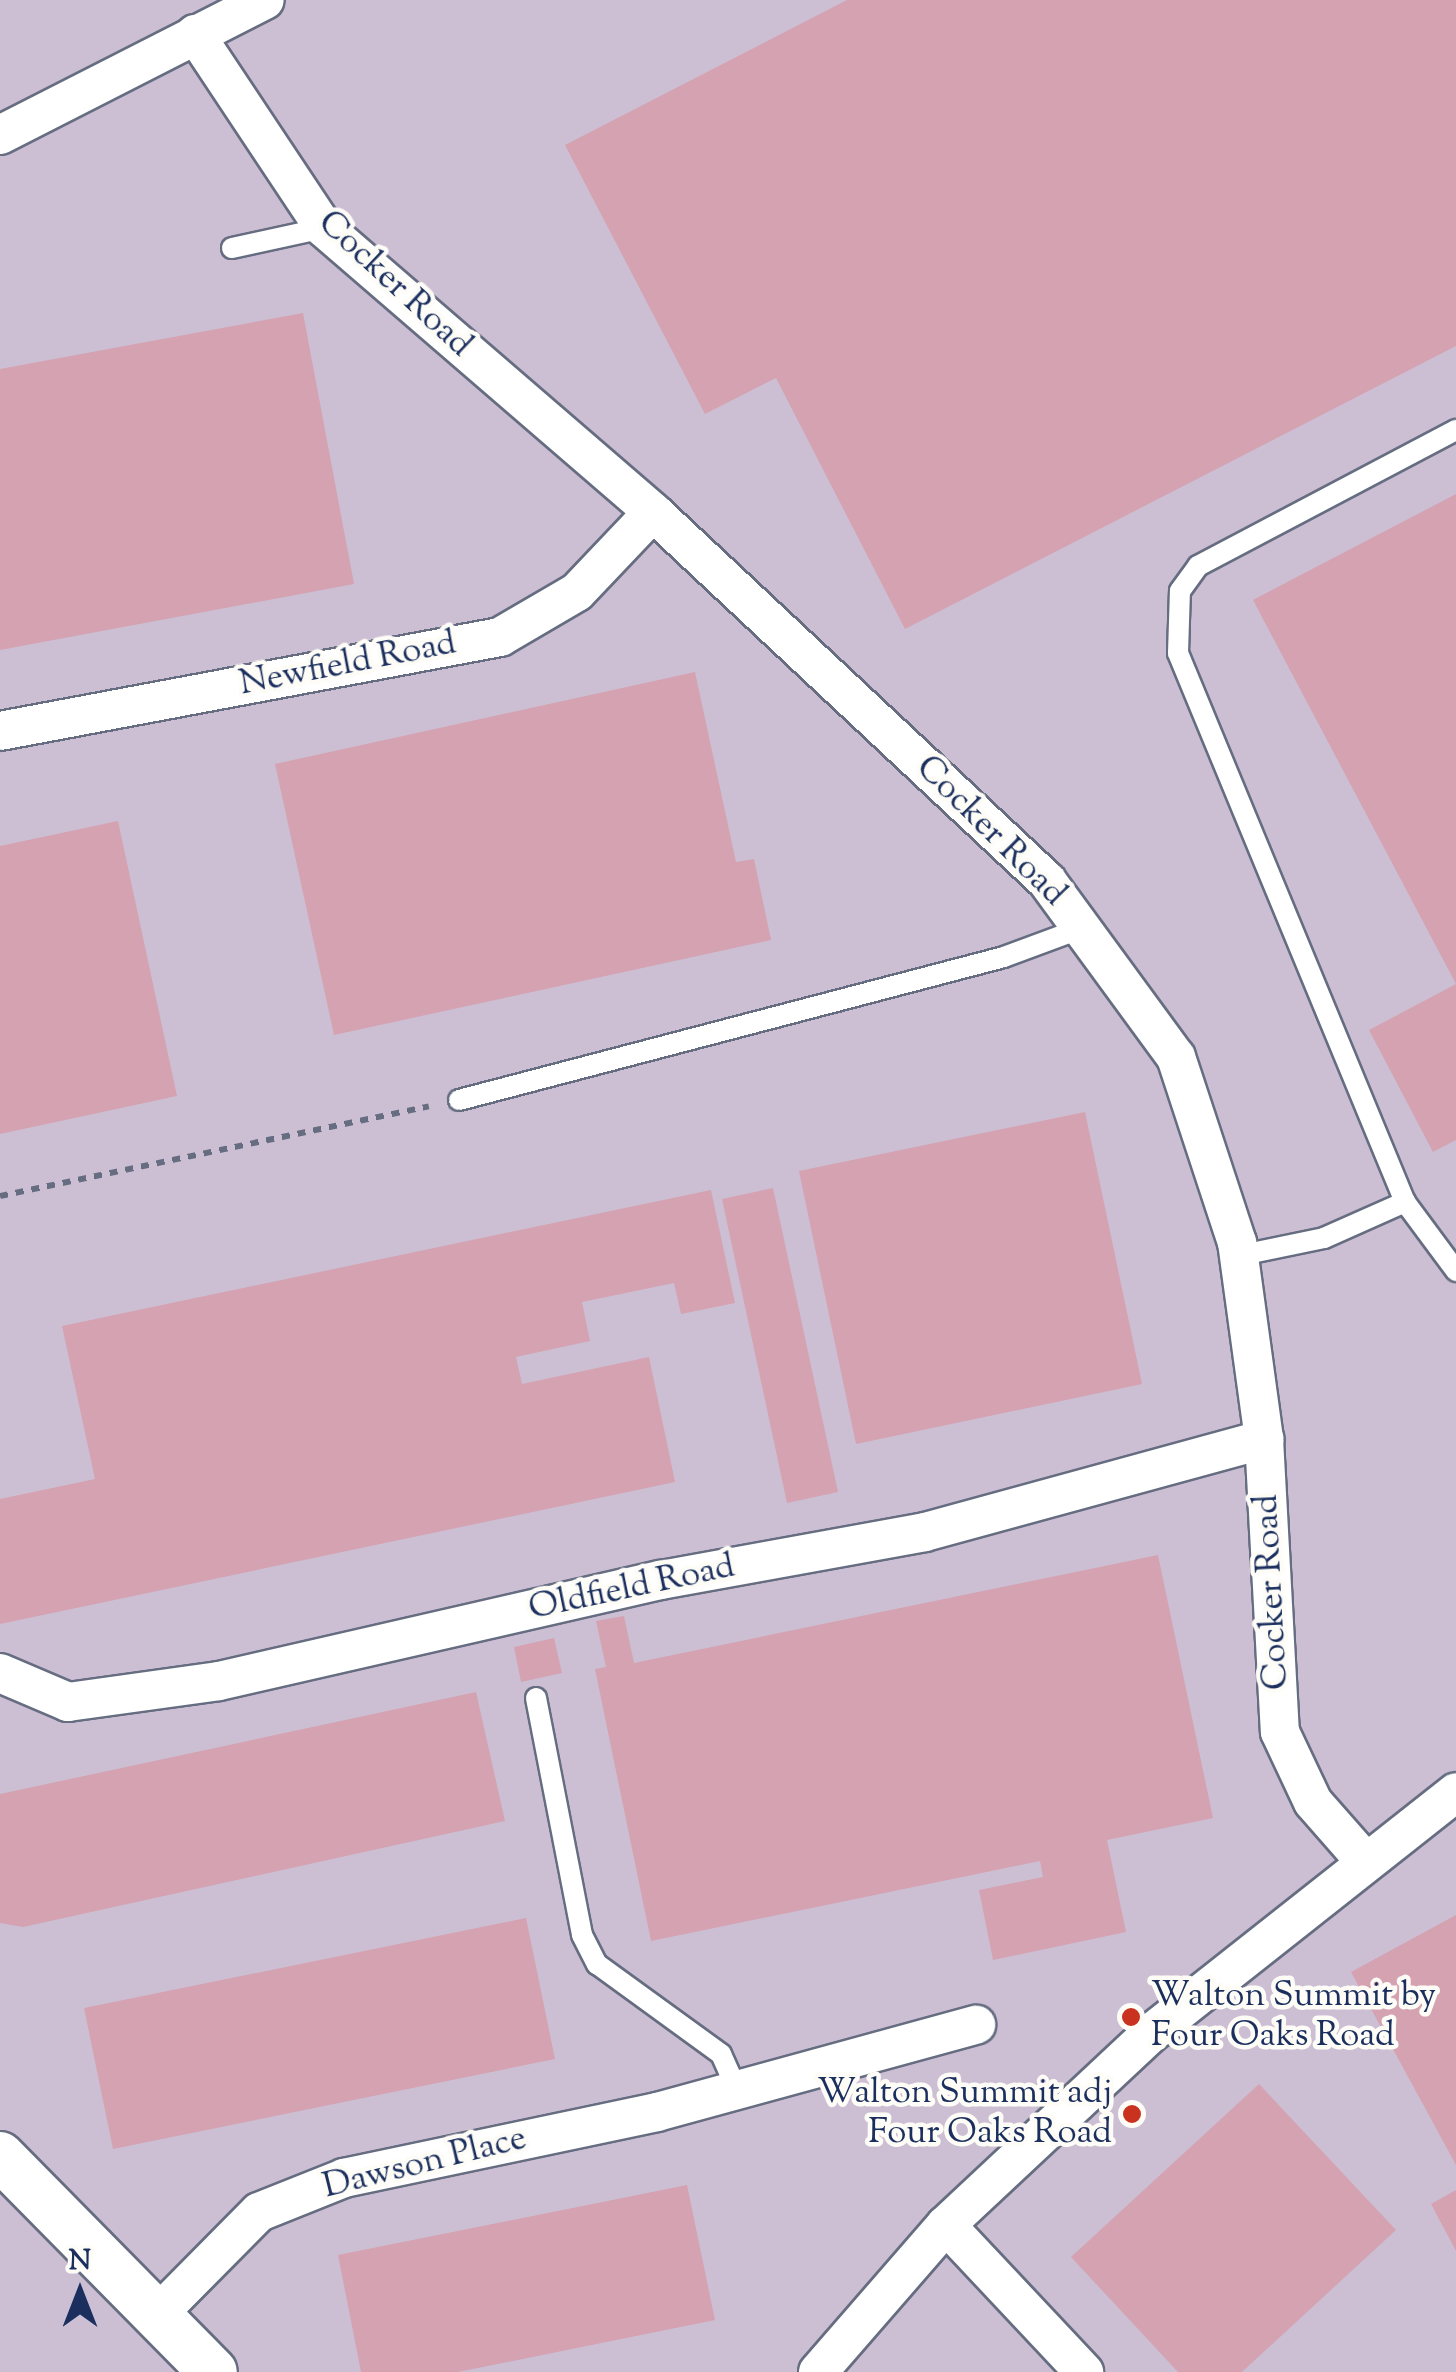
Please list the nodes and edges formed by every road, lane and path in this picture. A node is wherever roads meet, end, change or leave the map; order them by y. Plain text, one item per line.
1 (265, 0) edge
2 (194, 34) junction
3 (0, 135) edge
4 (324, 228) junction
5 (232, 248) dead end
6 (1456, 430) edge
7 (654, 512) junction
8 (0, 731) edge
9 (1082, 928) junction
10 (458, 1100) joint
11 (0, 1196) edge
12 (1405, 1202) junction
13 (1238, 1256) junction
14 (1456, 1271) edge
15 (1264, 1439) junction
16 (0, 1673) edge
17 (536, 1698) dead end
18 (1456, 1792) edge
19 (1362, 1858) junction
20 (976, 2025) dead end
21 (737, 2090) junction
22 (0, 2156) edge
23 (946, 2226) junction
24 (154, 2318) junction
25 (213, 2372) edge
26 (818, 2372) edge
27 (1084, 2372) edge

1 - 2 street
2 - 3 street
2 - 4 street, Cocker Road
4 - 5 lane
4 - 7 street, Cocker Road
6 - 12 lane
7 - 8 street, Newfield Road
7 - 9 street, Cocker Road
9 - 10 lane
9 - 13 street, Cocker Road
10 - 11 path
12 - 13 lane
12 - 14 lane
13 - 15 street, Cocker Road
15 - 16 street, Oldfield Road
15 - 19 street, Cocker Road
17 - 21 lane
18 - 19 street
19 - 23 street
20 - 21 street, Dawson Place
21 - 24 street, Dawson Place
22 - 24 street
23 - 26 street
23 - 27 street
24 - 25 street

